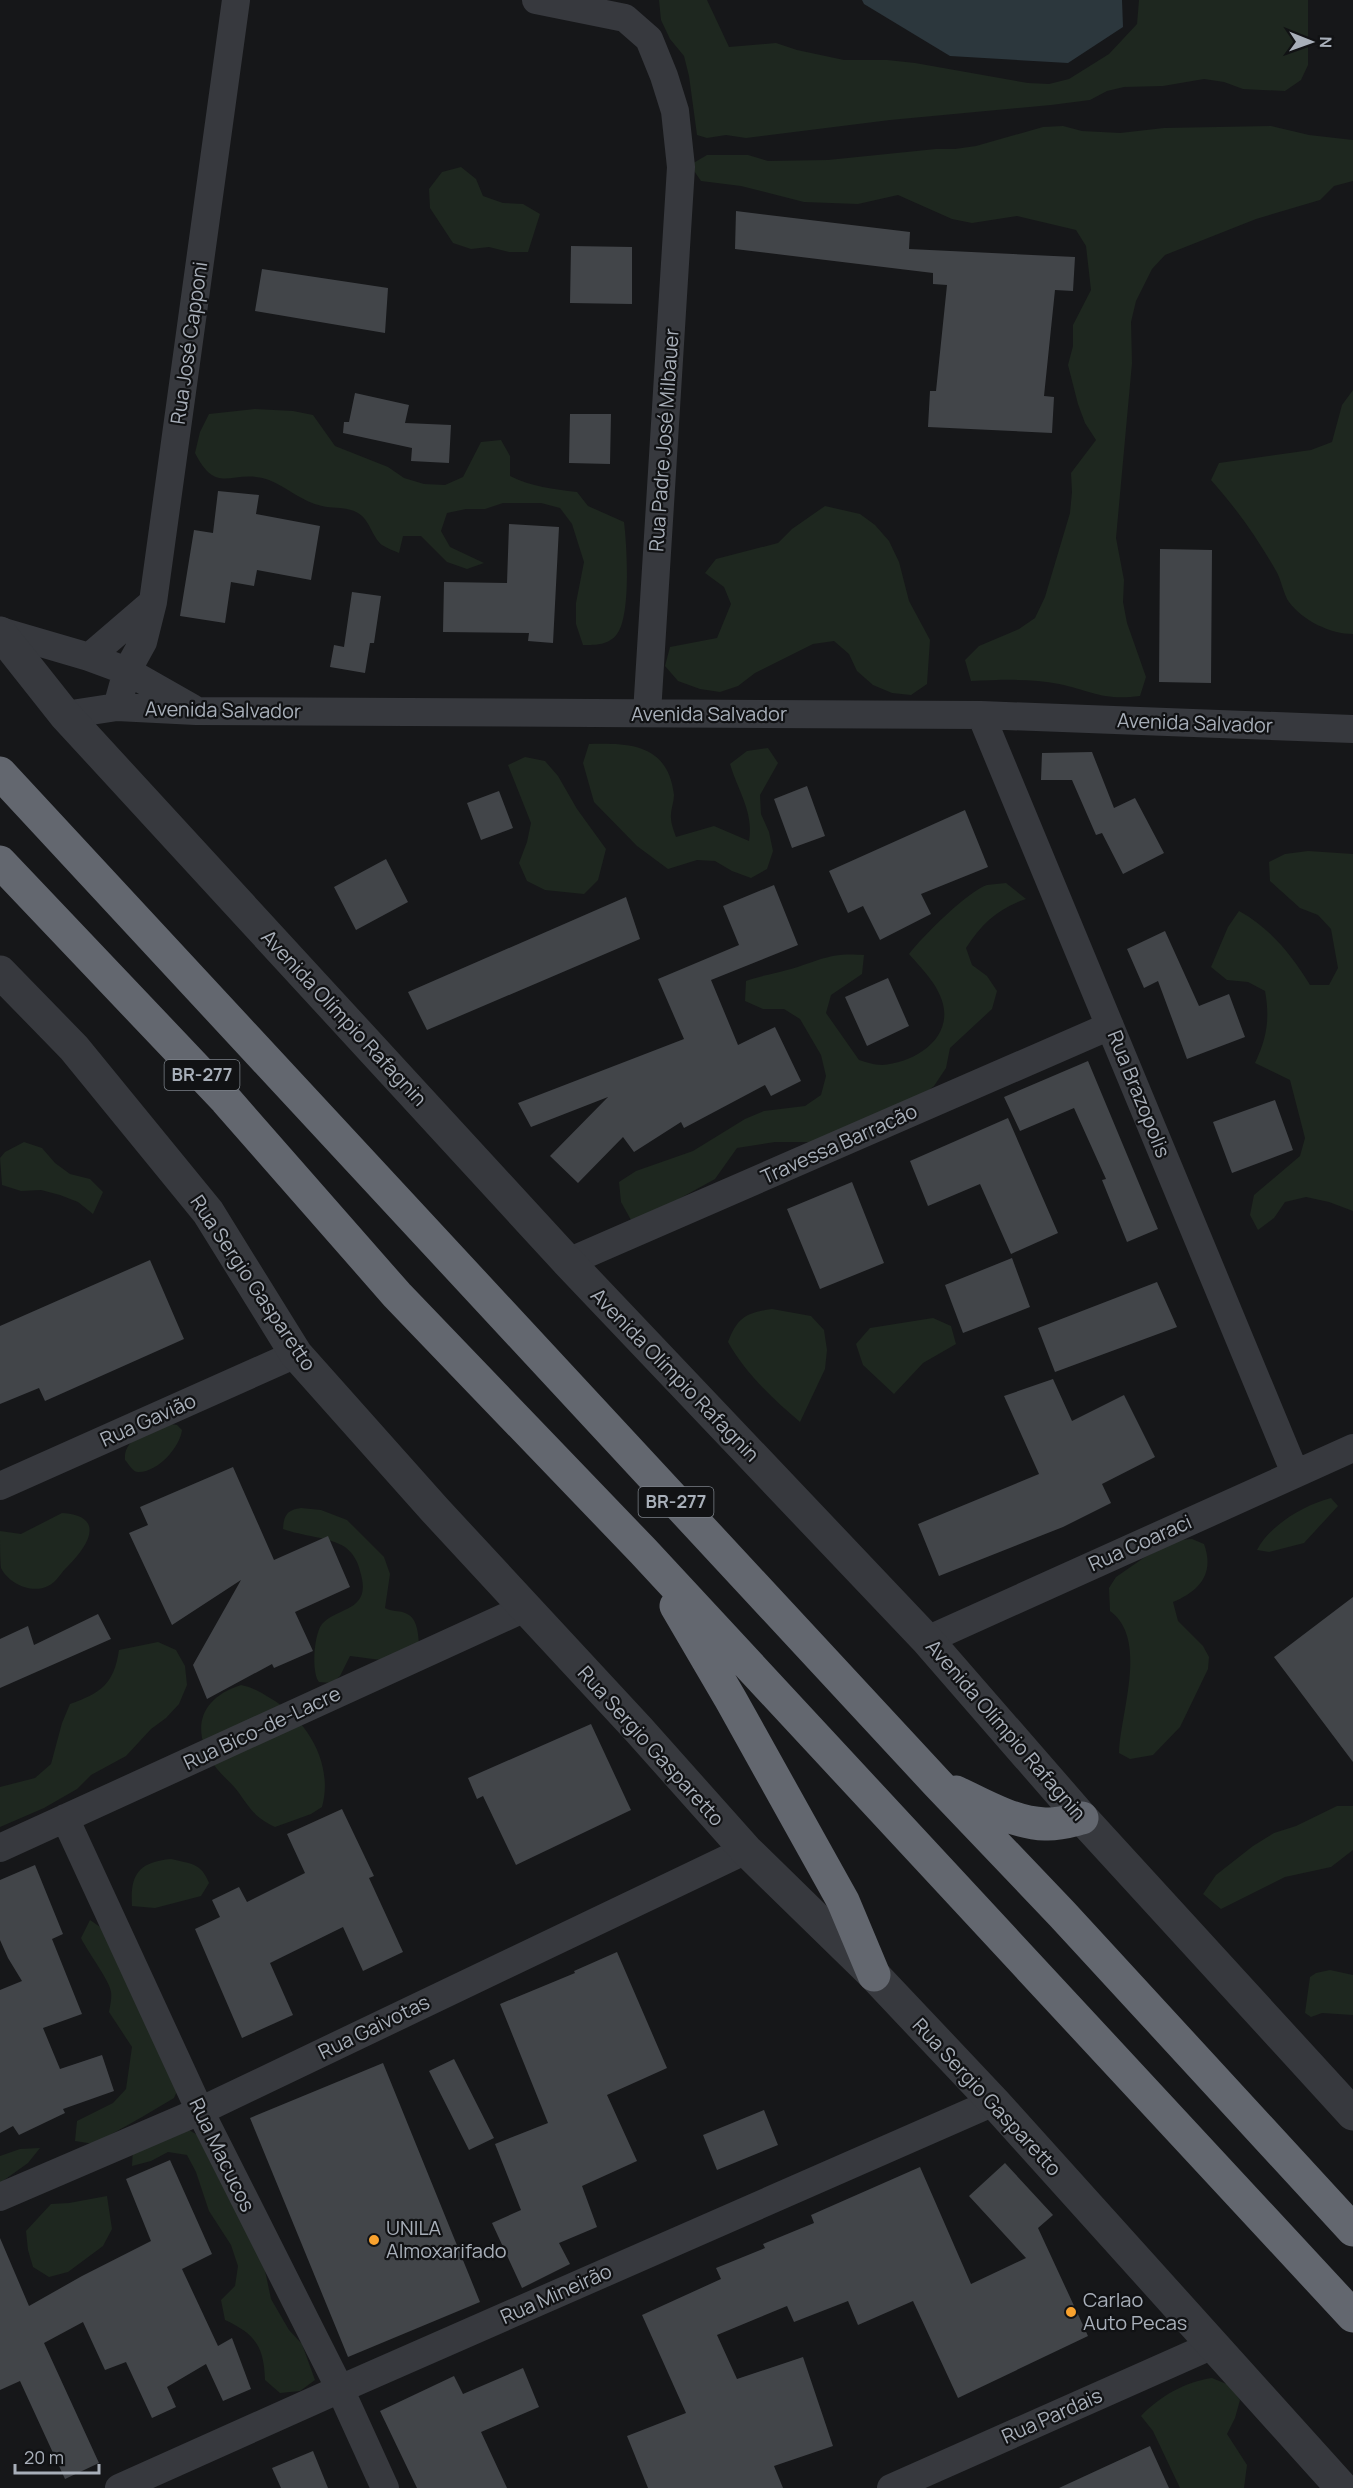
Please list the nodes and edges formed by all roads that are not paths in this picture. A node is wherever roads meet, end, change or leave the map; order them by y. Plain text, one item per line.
1 (236, 0) edge
2 (536, 0) edge
3 (153, 602) junction
4 (0, 632) edge
5 (89, 657) junction
6 (127, 671) junction
7 (117, 708) junction
8 (196, 711) junction
9 (647, 713) junction
10 (65, 715) junction
11 (981, 715) junction
12 (1353, 729) edge
13 (0, 773) edge
14 (0, 862) edge
15 (0, 972) edge
16 (1110, 1026) junction
17 (568, 1262) junction
18 (296, 1354) junction
19 (1353, 1448) edge
20 (1295, 1473) junction
21 (0, 1486) edge
22 (643, 1551) junction
23 (525, 1608) junction
24 (927, 1640) junction
25 (938, 1784) junction
26 (65, 1818) junction
27 (1082, 1818) junction
28 (0, 1848) edge
29 (746, 1850) junction
30 (874, 1975) junction
31 (994, 2102) junction
32 (200, 2111) junction
33 (1353, 2114) edge
34 (0, 2198) edge
35 (1353, 2230) edge
36 (1353, 2316) edge
37 (1213, 2345) junction
38 (340, 2389) junction
39 (119, 2488) edge
40 (385, 2488) edge
41 (891, 2488) edge
42 (1341, 2488) edge

1 - 3 street, Rua José Capponi
2 - 9 street, Rua Padre José Milbauer
3 - 5 street
3 - 6 street, Rua José Capponi
4 - 5 street
4 - 10 street, Avenida Olímpio Rafagnin
5 - 6 street
6 - 7 street, Rua José Capponi
6 - 8 street
7 - 8 street, Avenida Salvador
7 - 10 street, Avenida Salvador
8 - 9 street, Avenida Salvador
9 - 11 street, Avenida Salvador
10 - 17 street, Avenida Olímpio Rafagnin
11 - 12 street, Avenida Salvador
11 - 16 street, Rua Brazopolis
13 - 25 highway, BR-277
14 - 22 highway, BR-277
15 - 18 street, Rua Sergio Gasparetto
16 - 17 street, Travessa Barracão
16 - 20 street, Rua Brazopolis
17 - 24 street, Avenida Olímpio Rafagnin
18 - 21 street, Rua Gavião
18 - 23 street, Rua Sergio Gasparetto
19 - 20 street, Rua Coaraci
20 - 24 street, Rua Coaraci
22 - 30 highway
22 - 36 highway, BR-277
23 - 26 street, Rua Bico-de-Lacre
23 - 29 street, Rua Sergio Gasparetto
24 - 27 street, Avenida Olímpio Rafagnin
25 - 27 highway
25 - 35 highway, BR-277
26 - 28 street, Rua Bico-de-Lacre
26 - 32 street, Rua Macucos
27 - 33 street, Avenida Olímpio Rafagnin
29 - 30 street, Rua Sergio Gasparetto
29 - 32 street, Rua Gaivotas
30 - 31 street, Rua Sergio Gasparetto
31 - 37 street, Rua Sergio Gasparetto
31 - 38 street, Rua Mineirão
32 - 34 street, Rua Gaivotas
32 - 38 street, Rua Macucos
37 - 41 street, Rua Pardais
37 - 42 street, Rua Sergio Gasparetto
38 - 39 street, Rua Mineirão
38 - 40 street, Rua Macucos

